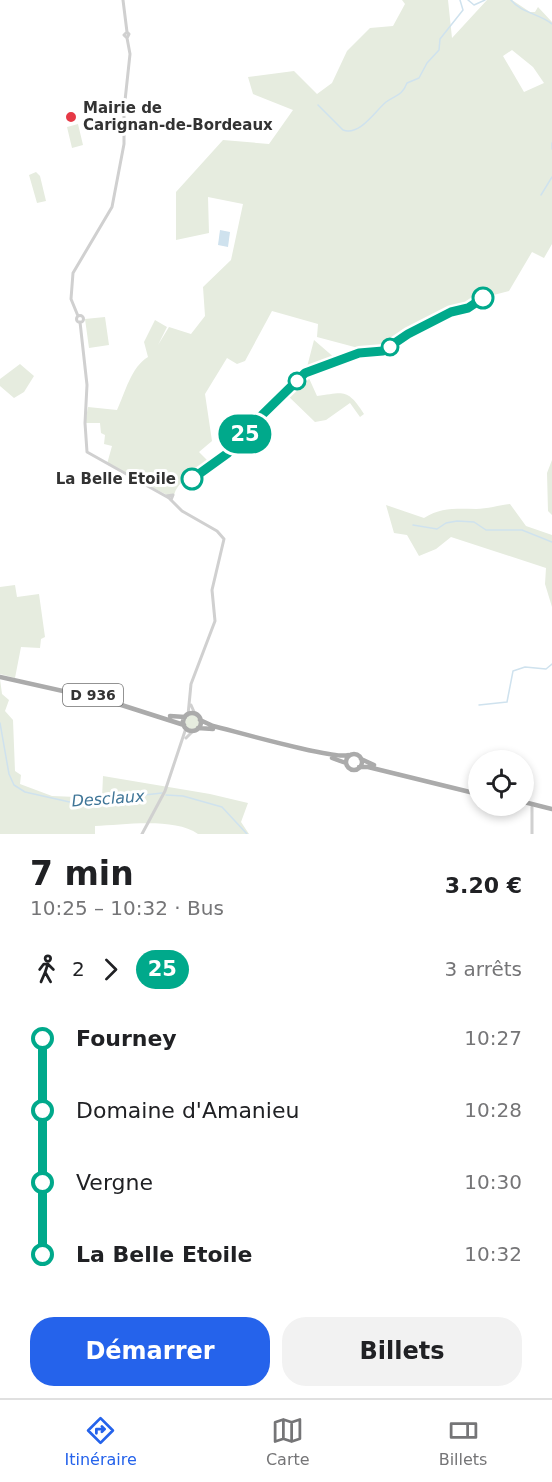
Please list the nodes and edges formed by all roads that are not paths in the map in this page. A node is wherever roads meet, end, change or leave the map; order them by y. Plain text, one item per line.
1 (123, 0) edge
2 (0, 675) edge
3 (190, 700) junction
4 (195, 714) junction
5 (187, 716) junction
6 (200, 720) junction
7 (185, 727) junction
8 (195, 730) junction
9 (183, 742) junction
10 (348, 756) junction
11 (362, 759) junction
12 (346, 763) junction
13 (360, 767) junction
14 (468, 790) edge
15 (468, 791) edge
16 (534, 806) edge
17 (534, 807) edge
18 (552, 810) edge
19 (532, 816) edge
20 (142, 834) edge
21 (532, 834) edge

1 - 3 street
2 - 5 main road, D 936
2 - 7 main road, D 936
3 - 4 street
3 - 5 street
4 - 5 main road
4 - 6 main road
5 - 7 main road
6 - 8 main road
6 - 10 main road
7 - 8 main road
7 - 9 street
8 - 9 street
8 - 12 main road
9 - 20 street
10 - 11 main road
10 - 12 main road
11 - 13 main road
11 - 14 main road
12 - 13 main road
13 - 15 main road
16 - 18 main road
17 - 18 main road
19 - 21 street

